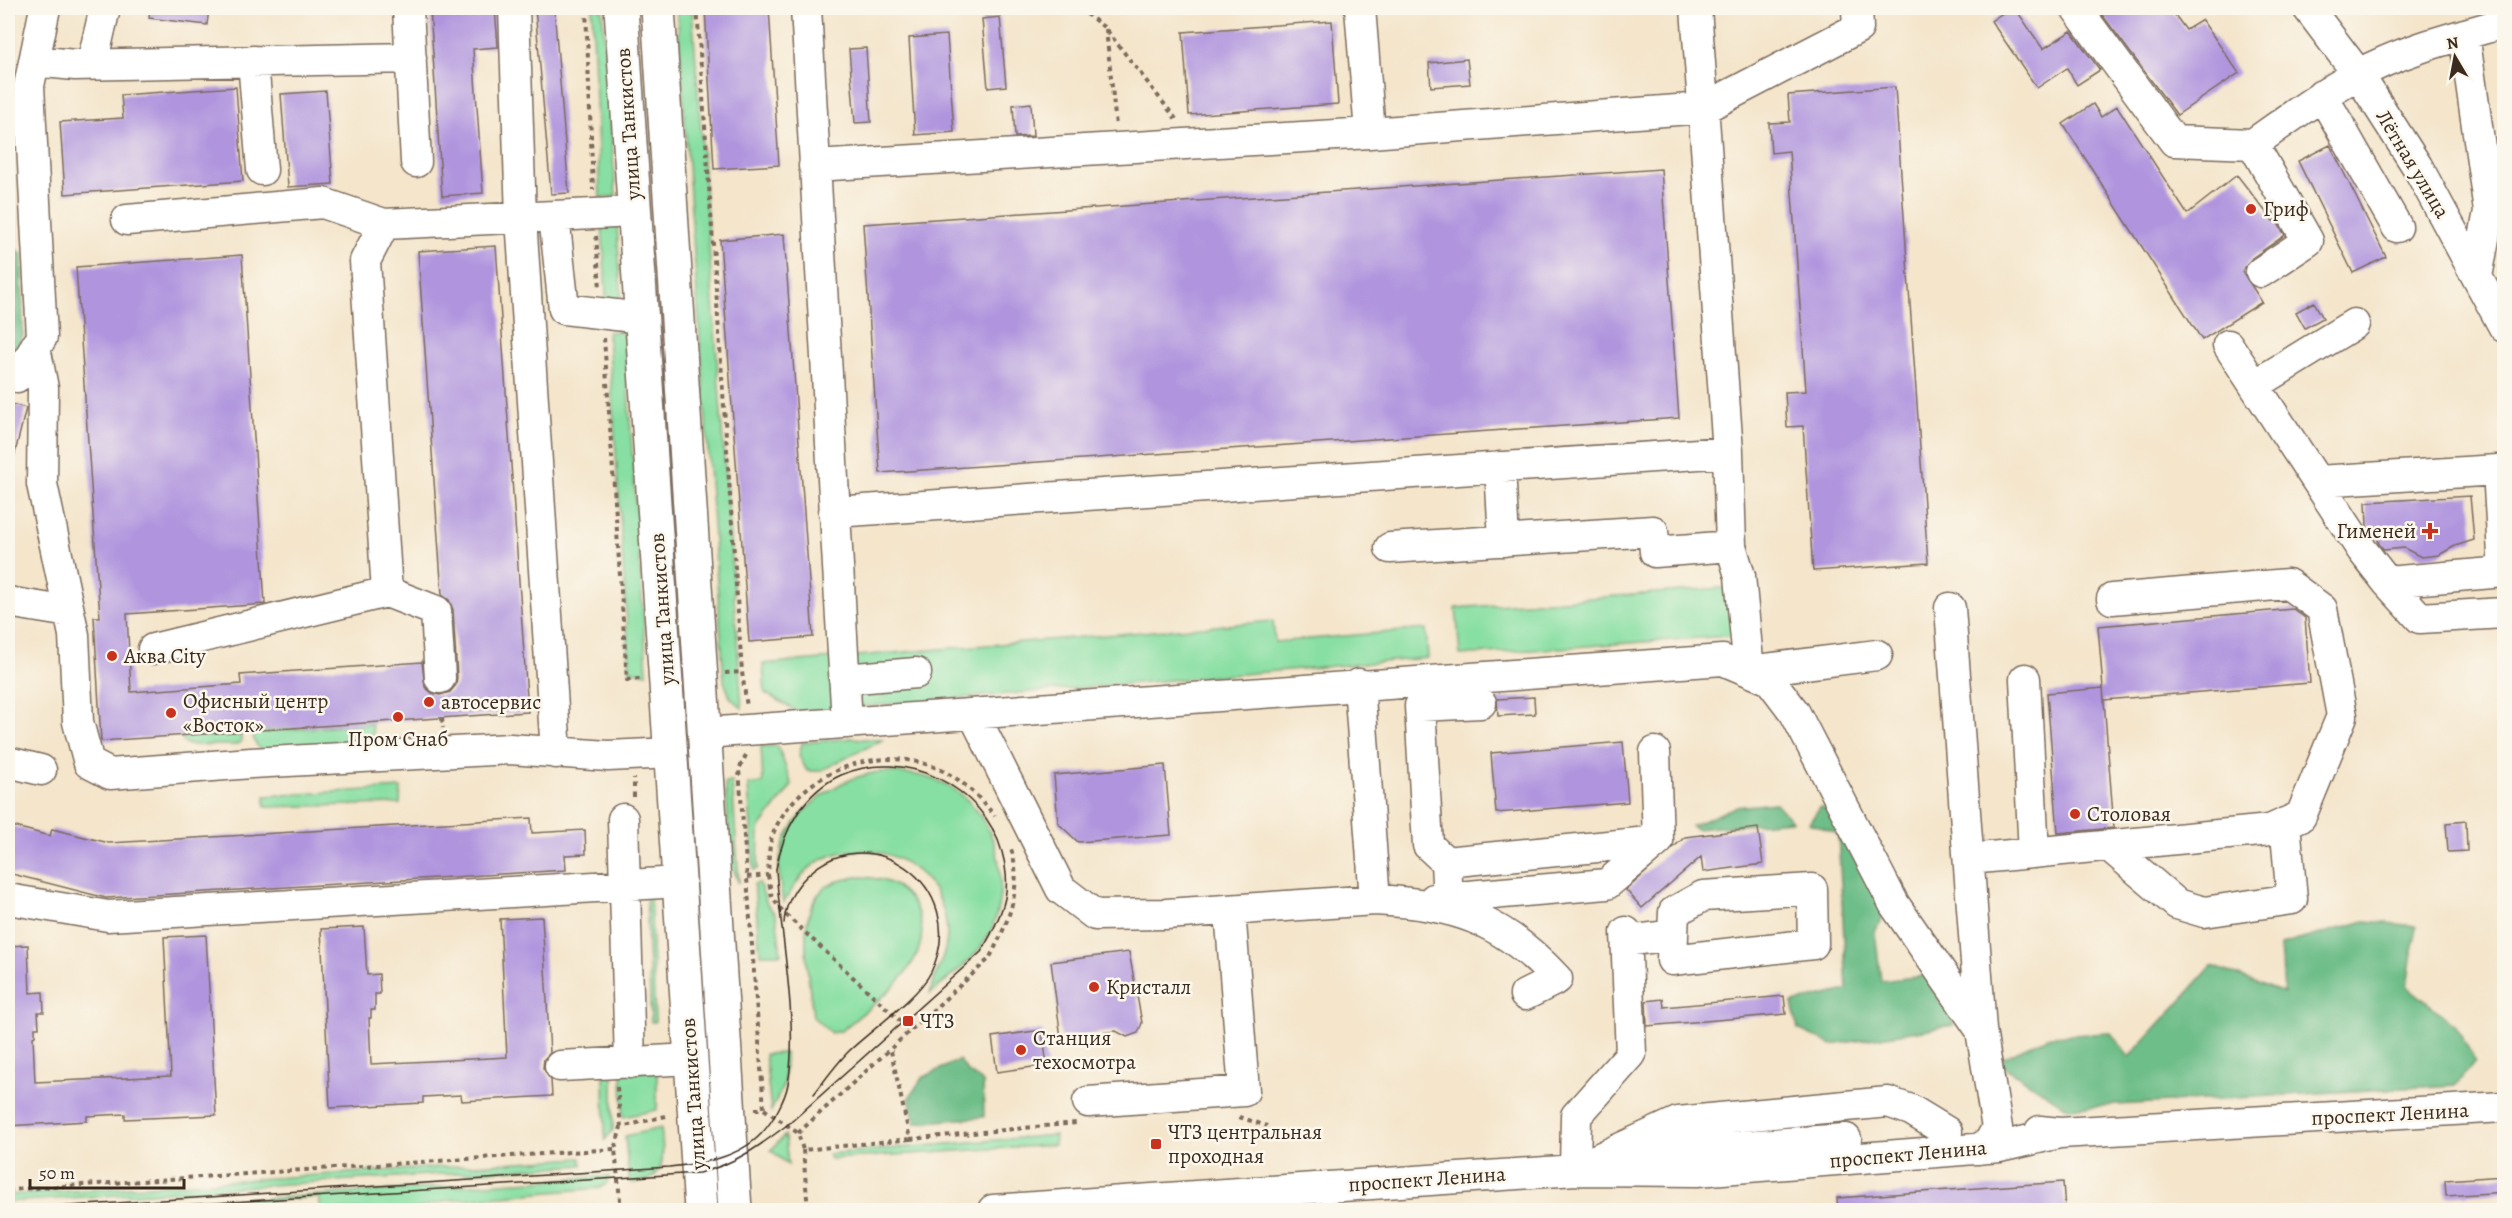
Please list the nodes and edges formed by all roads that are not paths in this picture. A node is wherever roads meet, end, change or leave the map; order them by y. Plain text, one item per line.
1 (45, 8) edge
2 (105, 8) edge
3 (408, 8) edge
4 (514, 8) edge
5 (621, 8) edge
6 (658, 8) edge
7 (806, 8) edge
8 (1360, 8) edge
9 (1696, 8) edge
10 (1857, 8) edge
11 (2076, 8) edge
12 (2308, 8) edge
13 (2505, 23) edge
14 (2464, 34) junction
15 (411, 58) junction
16 (253, 61) junction
17 (92, 64) junction
18 (2358, 74) junction
19 (24, 76) edge
20 (2322, 95) junction
21 (1704, 108) junction
22 (1370, 134) junction
23 (2253, 144) junction
24 (416, 162) dead end
25 (814, 166) junction
26 (262, 171) dead end
27 (634, 212) junction
28 (554, 216) junction
29 (521, 218) junction
30 (127, 220) dead end
31 (384, 225) junction
32 (2397, 227) dead end
33 (2261, 272) dead end
34 (2477, 278) junction
35 (642, 318) junction
36 (2354, 324) dead end
37 (2505, 327) edge
38 (2228, 345) dead end
39 (35, 347) junction
40 (8, 375) edge
41 (2255, 385) junction
42 (1728, 452) junction
43 (1500, 467) junction
44 (2318, 481) junction
45 (834, 512) junction
46 (1504, 541) junction
47 (1731, 546) junction
48 (1390, 548) dead end
49 (2504, 572) edge
50 (2388, 582) junction
51 (387, 592) junction
52 (2112, 599) dead end
53 (8, 602) edge
54 (1950, 608) dead end
55 (69, 612) junction
56 (2505, 613) edge
57 (153, 649) dead end
58 (1876, 655) dead end
59 (1749, 671) junction
60 (916, 673) dead end
61 (440, 678) dead end
62 (844, 679) junction
63 (2025, 679) dead end
64 (1359, 684) junction
65 (1481, 703) dead end
66 (974, 715) junction
67 (847, 723) junction
68 (704, 733) junction
69 (671, 744) junction
70 (1655, 752) dead end
71 (556, 753) junction
72 (8, 762) edge
73 (41, 770) dead end
74 (623, 819) dead end
75 (2285, 823) junction
76 (1659, 841) junction
77 (2109, 846) junction
78 (2034, 853) junction
79 (1969, 859) junction
80 (1446, 862) junction
81 (679, 882) junction
82 (627, 885) junction
83 (1448, 897) junction
84 (8, 899) edge
85 (1388, 901) junction
86 (1230, 910) junction
87 (1674, 935) junction
88 (1525, 995) dead end
89 (1981, 1030) junction
90 (691, 1059) junction
91 (630, 1063) junction
92 (560, 1066) dead end
93 (2505, 1107) edge
94 (1088, 1112) road end
95 (1926, 1135) junction
96 (1987, 1138) junction
97 (1575, 1170) junction
98 (1028, 1209) edge
99 (701, 1210) edge
100 (735, 1210) edge
101 (993, 1210) edge

1 - 19 street
2 - 17 street
3 - 15 street
4 - 29 street
5 - 27 main road, улица Танкистов
6 - 68 main road, улица Танкистов
7 - 25 street
8 - 22 street
9 - 21 street
10 - 21 street
11 - 23 street
12 - 18 street, Лётная улица
13 - 14 street
14 - 18 street
14 - 34 street
15 - 16 street
15 - 24 street
16 - 17 street
16 - 26 street
17 - 19 street
18 - 20 street
18 - 34 street, Лётная улица
19 - 39 street
20 - 23 street
20 - 32 street
21 - 22 street
21 - 42 street
22 - 25 street
23 - 33 street
25 - 45 street
27 - 28 street
27 - 35 main road, улица Танкистов
28 - 29 street
28 - 35 street
29 - 31 street
29 - 71 street
30 - 31 street
31 - 51 street
34 - 37 street, Лётная улица
35 - 69 main road, улица Танкистов
36 - 41 street
38 - 41 street
39 - 40 street
39 - 55 street
41 - 44 street
42 - 43 street
42 - 47 street
43 - 45 street
43 - 46 street
44 - 49 street
44 - 50 street
45 - 62 street
46 - 47 street
46 - 48 street
47 - 59 street
49 - 50 street
50 - 56 street
51 - 57 street
51 - 61 street
52 - 75 street
53 - 55 street
54 - 79 street
55 - 71 street
58 - 59 street
59 - 64 street
59 - 89 street
60 - 62 street
62 - 67 street
63 - 78 street
64 - 66 street
64 - 85 street
65 - 80 street
66 - 67 street
66 - 86 street
67 - 68 street
68 - 69 main road
68 - 100 main road, улица Танкистов
69 - 71 street
69 - 81 main road, улица Танкистов
70 - 76 street
72 - 73 street
74 - 82 street
75 - 77 street
75 - 77 street
76 - 80 street
76 - 83 street
77 - 78 street
78 - 79 street
79 - 89 street
80 - 83 street
81 - 82 street
81 - 90 main road, улица Танкистов
82 - 84 street
82 - 91 street
83 - 85 street
85 - 86 street
85 - 88 street
86 - 94 street
87 - 87 street
87 - 97 street
89 - 96 street
90 - 91 street
90 - 99 main road, улица Танкистов
91 - 92 street
93 - 96 street, проспект Ленина
95 - 96 street, проспект Ленина
95 - 96 street, проспект Ленина
95 - 97 street, проспект Ленина
95 - 97 street
97 - 98 street, проспект Ленина
98 - 101 street, проспект Ленина

